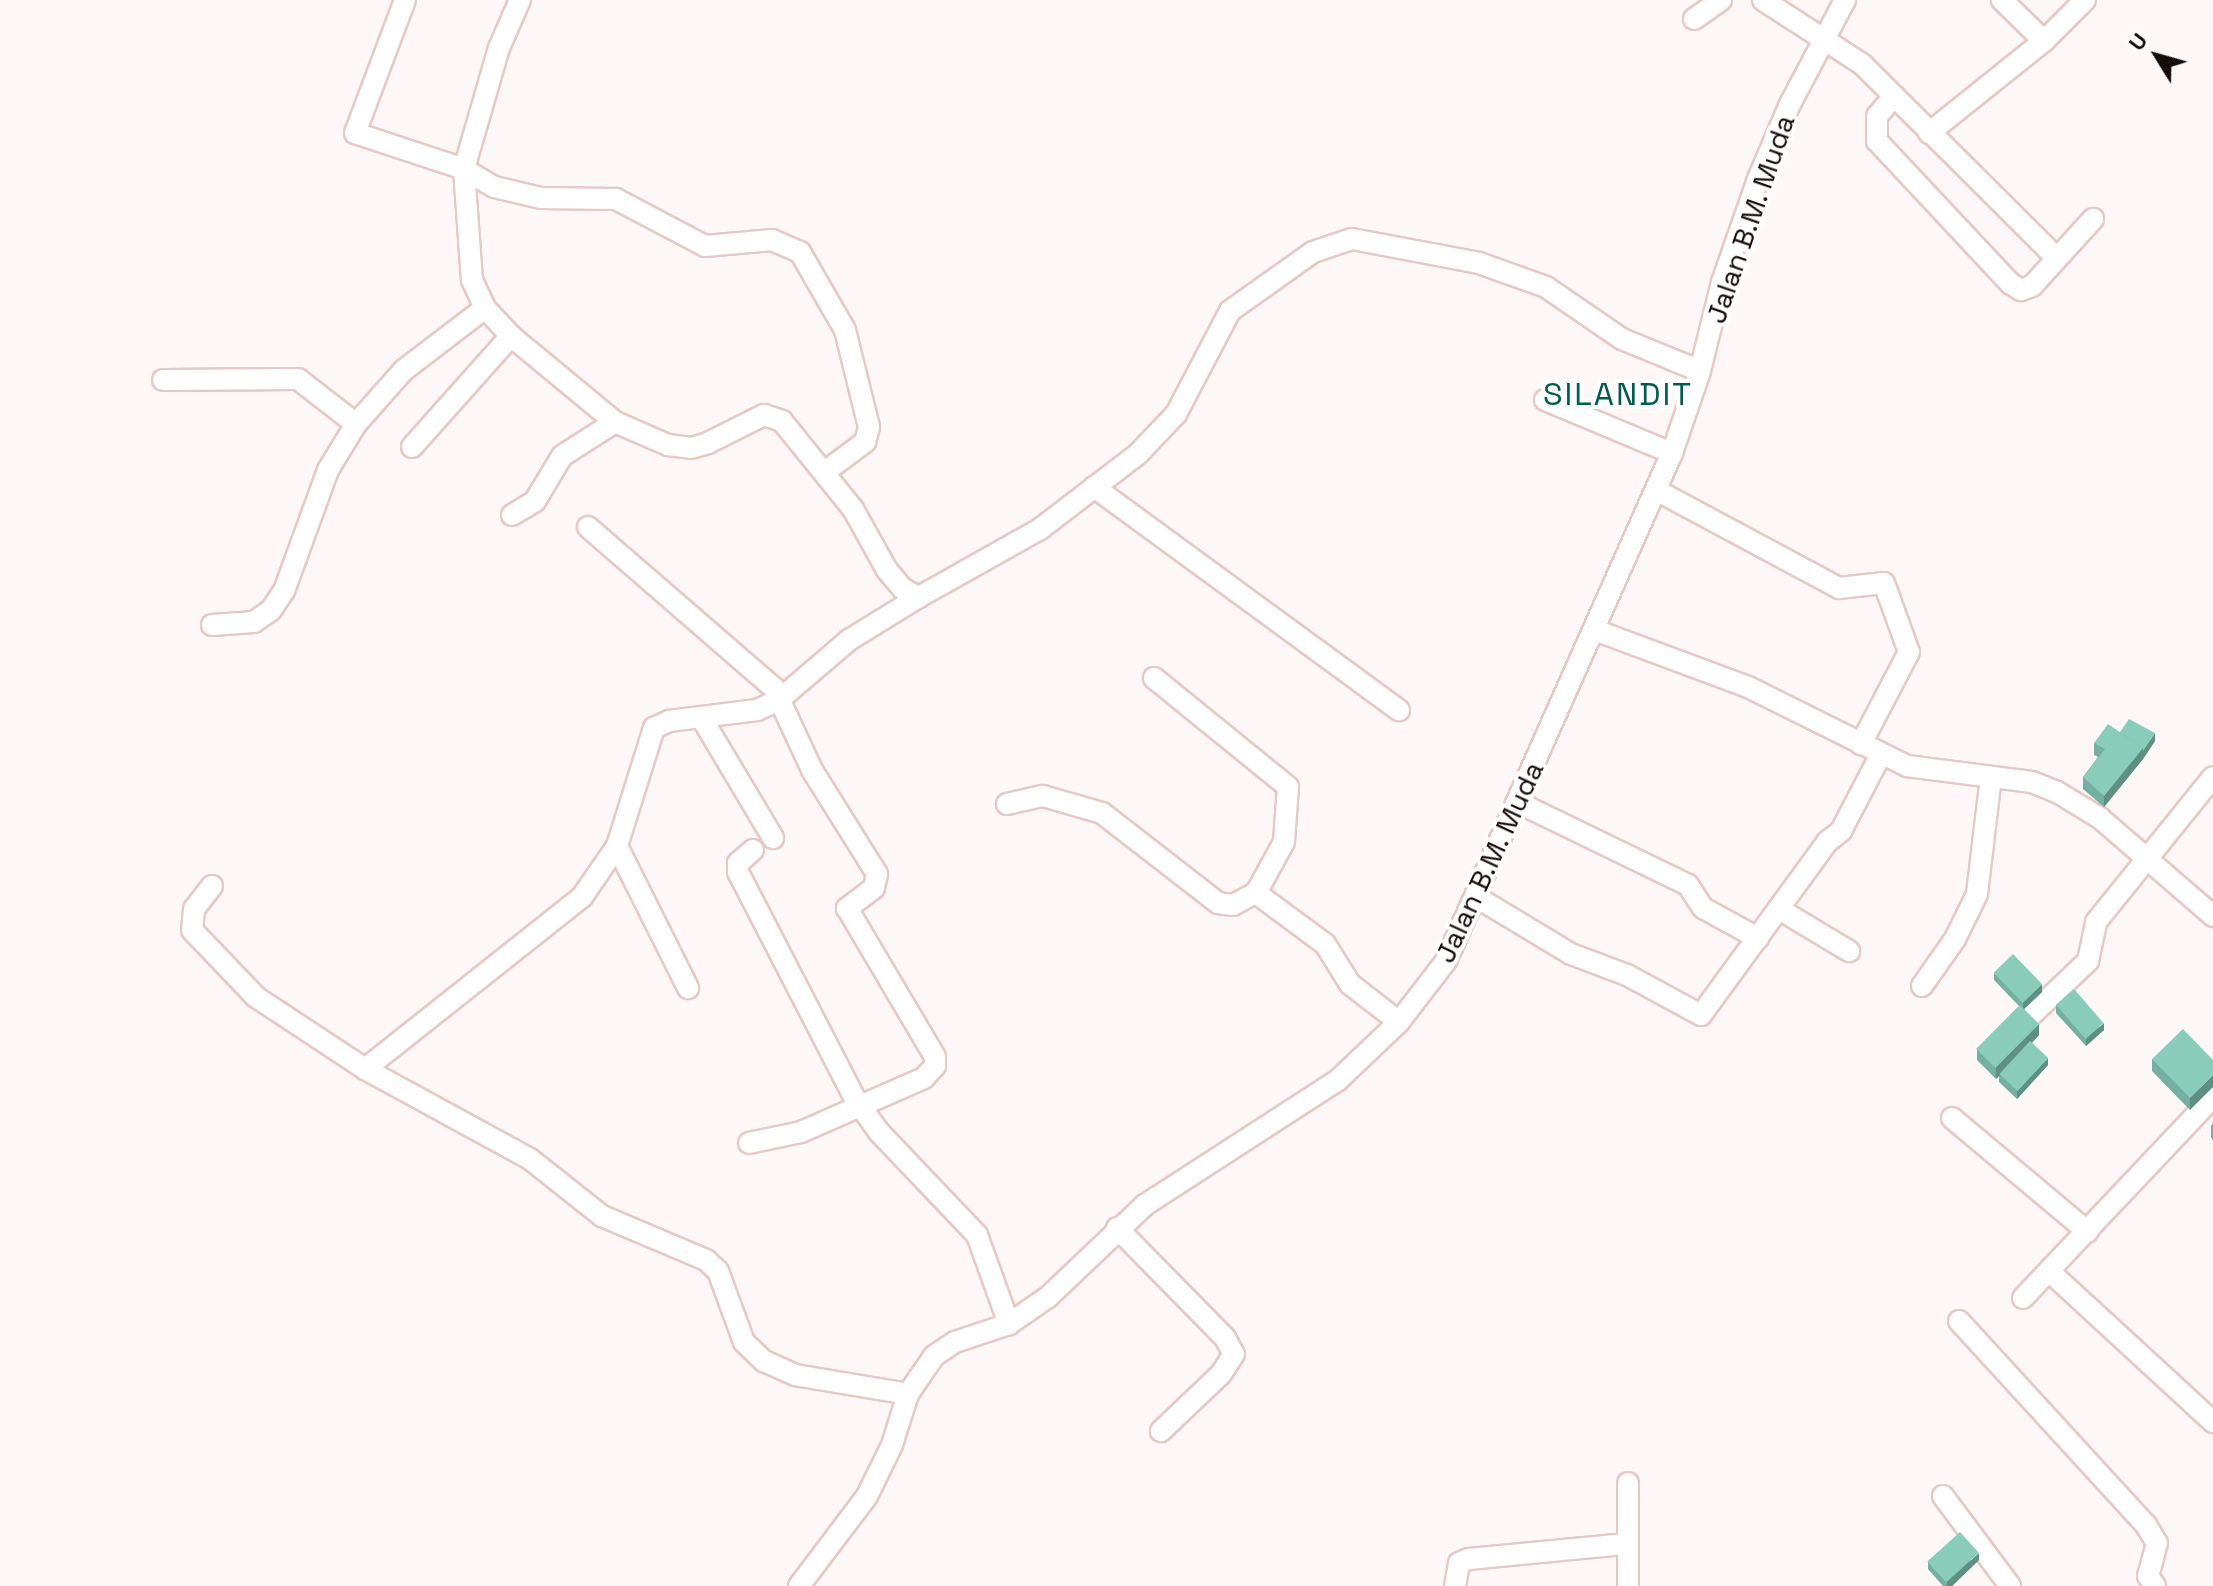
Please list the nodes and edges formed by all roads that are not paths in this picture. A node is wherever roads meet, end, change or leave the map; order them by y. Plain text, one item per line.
1 (405, 0) edge
2 (520, 0) edge
3 (1721, 0) edge
4 (1763, 0) edge
5 (1845, 0) edge
6 (2002, 0) edge
7 (2085, 0) edge
8 (1694, 19) dead end
9 (1825, 37) junction
10 (2044, 41) junction
11 (1894, 96) junction
12 (1929, 133) junction
13 (464, 169) junction
14 (2093, 219) dead end
15 (2057, 258) junction
16 (485, 308) junction
17 (511, 336) junction
18 (1700, 371) junction
19 (163, 380) dead end
20 (1545, 400) dead end
21 (615, 422) junction
22 (356, 424) junction
23 (412, 447) dead end
24 (1672, 453) junction
25 (826, 471) junction
26 (1094, 487) junction
27 (1656, 490) junction
28 (512, 515) dead end
29 (588, 527) dead end
30 (919, 597) junction
31 (212, 625) dead end
32 (1595, 630) junction
33 (1154, 678) dead end
34 (779, 700) junction
35 (1399, 710) dead end
36 (701, 717) junction
37 (1861, 744) junction
38 (1881, 754) junction
39 (1991, 777) junction
40 (2213, 777) edge
41 (1519, 803) junction
42 (1007, 804) dead end
43 (773, 838) dead end
44 (617, 846) junction
45 (753, 850) dead end
46 (2149, 856) junction
47 (212, 886) dead end
48 (1256, 893) junction
49 (1478, 898) junction
50 (1779, 909) junction
51 (2213, 916) edge
52 (1758, 938) junction
53 (1849, 951) dead end
54 (1922, 986) dead end
55 (688, 988) dead end
56 (2026, 1020) edge
57 (1399, 1022) junction
58 (365, 1069) junction
59 (2213, 1097) edge
60 (859, 1103) junction
61 (1952, 1118) dead end
62 (749, 1143) dead end
63 (1117, 1228) junction
64 (2088, 1232) junction
65 (2050, 1272) junction
66 (2023, 1298) dead end
67 (1959, 1321) dead end
68 (1009, 1324) junction
69 (908, 1394) junction
70 (2213, 1422) edge
71 (1161, 1431) dead end
72 (1628, 1483) dead end
73 (1943, 1496) dead end
74 (1626, 1544) junction
75 (2146, 1583) edge
76 (799, 1586) edge
77 (1455, 1586) edge
78 (1628, 1586) edge
79 (2010, 1586) edge

1 - 13 street
2 - 13 street
3 - 8 street
4 - 9 street
5 - 9 street, Jalan B.M. Muda
6 - 10 street
7 - 10 street
9 - 11 street
9 - 18 street, Jalan B.M. Muda
10 - 12 street
11 - 12 street
11 - 15 street
12 - 15 street
13 - 16 street
13 - 25 street
14 - 15 street
16 - 17 street
16 - 22 street
17 - 21 street
17 - 23 street
18 - 24 street, Jalan B.M. Muda
18 - 26 street
19 - 22 street
20 - 24 street
21 - 25 street
21 - 28 street
22 - 31 street
24 - 27 street, Jalan B.M. Muda
25 - 30 street
26 - 30 street
26 - 35 street
27 - 32 street, Jalan B.M. Muda
27 - 37 street
29 - 34 street
30 - 34 street
32 - 37 street
32 - 41 street, Jalan B.M. Muda
33 - 48 street
34 - 36 street
34 - 60 street
36 - 43 street
36 - 44 street
37 - 38 street
38 - 39 street
38 - 50 street
39 - 46 street
39 - 54 street
40 - 46 street
41 - 49 street, Jalan B.M. Muda
41 - 52 street
42 - 48 street
44 - 55 street
44 - 58 street
45 - 60 street
46 - 51 street
46 - 56 street
47 - 58 street
48 - 57 street
49 - 52 street
49 - 57 street, Jalan B.M. Muda
50 - 52 street
50 - 53 street
57 - 63 street, Jalan B.M. Muda
58 - 69 street
59 - 64 street
60 - 62 street
60 - 68 street
61 - 64 street
63 - 68 street, Jalan B.M. Muda
63 - 71 street
64 - 65 street
65 - 66 street
65 - 70 street
67 - 75 street
68 - 69 street, Jalan B.M. Muda
69 - 76 street, Jalan B.M. Muda
72 - 74 street
73 - 79 street
74 - 77 street
74 - 78 street

